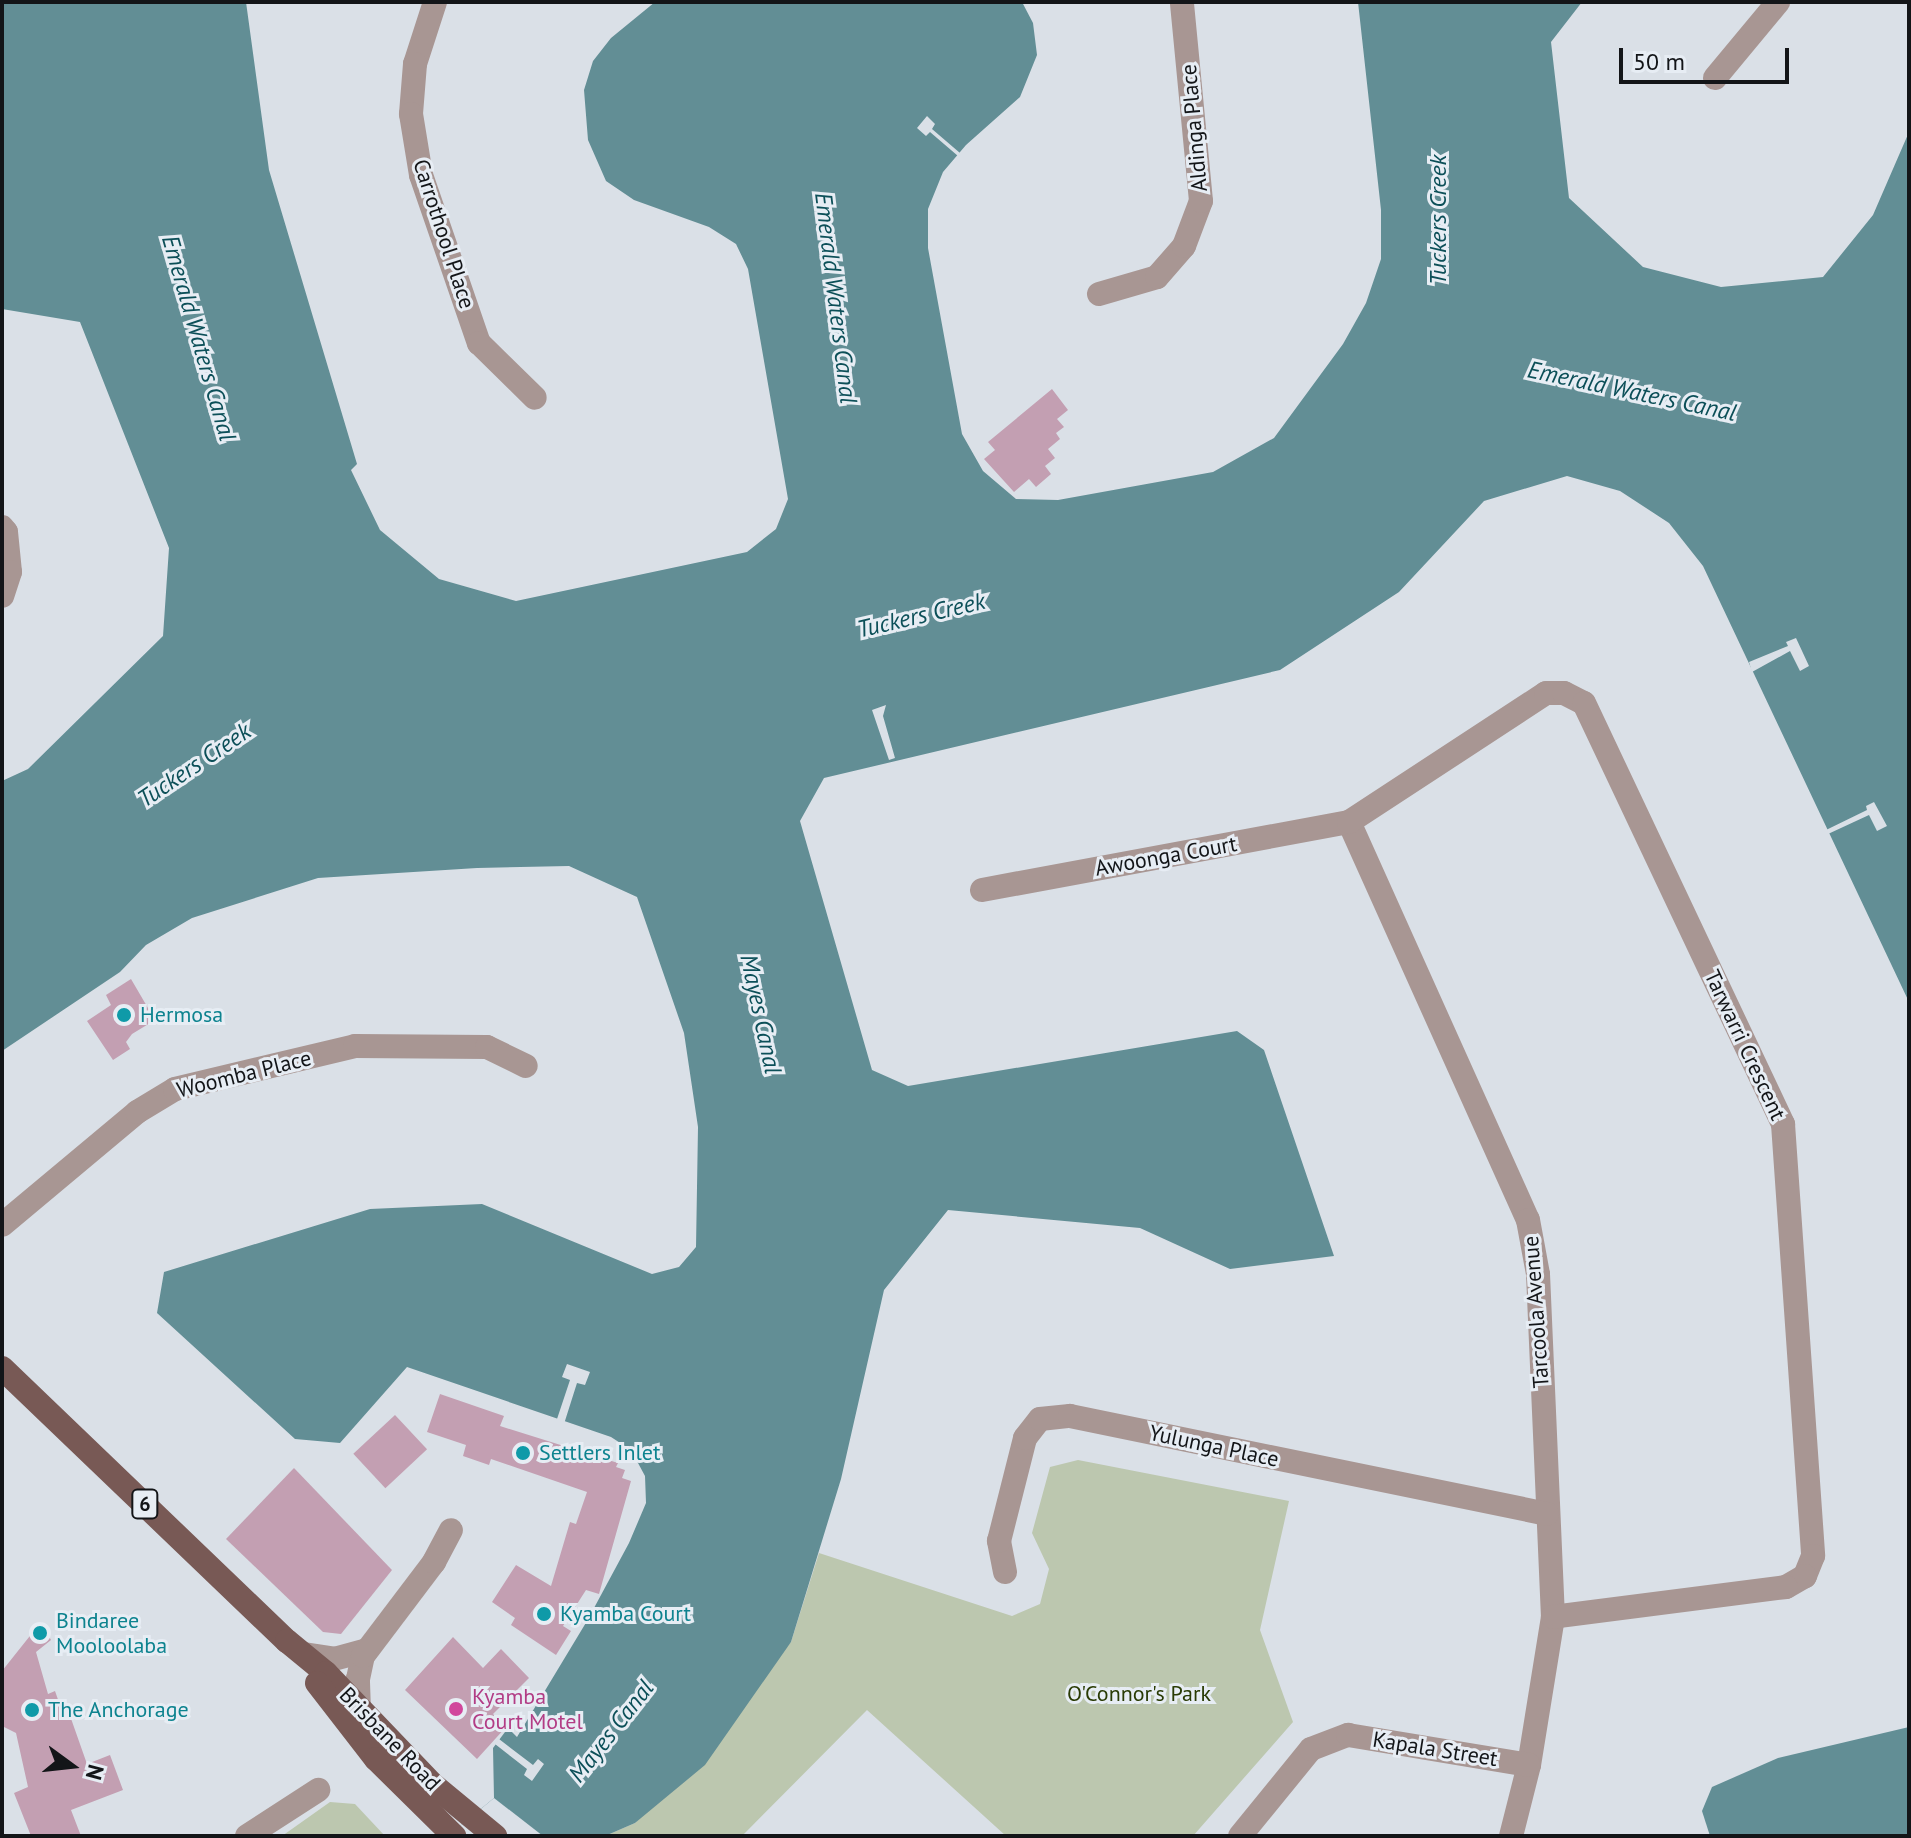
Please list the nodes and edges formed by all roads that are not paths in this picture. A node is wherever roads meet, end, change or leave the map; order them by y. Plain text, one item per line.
1 (435, 2) edge
2 (1182, 2) edge
3 (1778, 2) edge
4 (1715, 78) dead end
5 (1099, 294) dead end
6 (535, 398) dead end
7 (2, 527) edge
8 (2, 596) edge
9 (1349, 822) junction
10 (982, 890) dead end
11 (526, 1066) dead end
12 (2, 1225) edge
13 (2, 1368) edge
14 (1547, 1514) junction
15 (451, 1530) dead end
16 (1005, 1572) dead end
17 (1553, 1617) junction
18 (295, 1647) junction
19 (367, 1650) junction
20 (359, 1711) junction
21 (1529, 1765) junction
22 (318, 1790) dead end
23 (450, 1833) edge
24 (247, 1836) edge
25 (495, 1836) edge
26 (1240, 1836) edge
27 (1511, 1836) edge

1 - 6 street, Carrothool Place
2 - 5 street, Aldinga Place
3 - 4 street
7 - 8 street
9 - 10 street, Awoonga Court
9 - 14 street, Tarcoola Avenue
9 - 17 street, Tarwarri Crescent
11 - 12 street, Woomba Place
13 - 18 main road, Brisbane Road / 6
14 - 16 street, Yulunga Place
14 - 17 street, Tarcoola Avenue
15 - 19 street
17 - 21 street, Tarcoola Avenue
18 - 19 street
18 - 20 main road, Brisbane Road
18 - 23 main road, Brisbane Road / 6
19 - 20 street
20 - 25 main road, Brisbane Road
21 - 26 street, Kapala Street
21 - 27 street, Tarcoola Avenue
22 - 24 street

